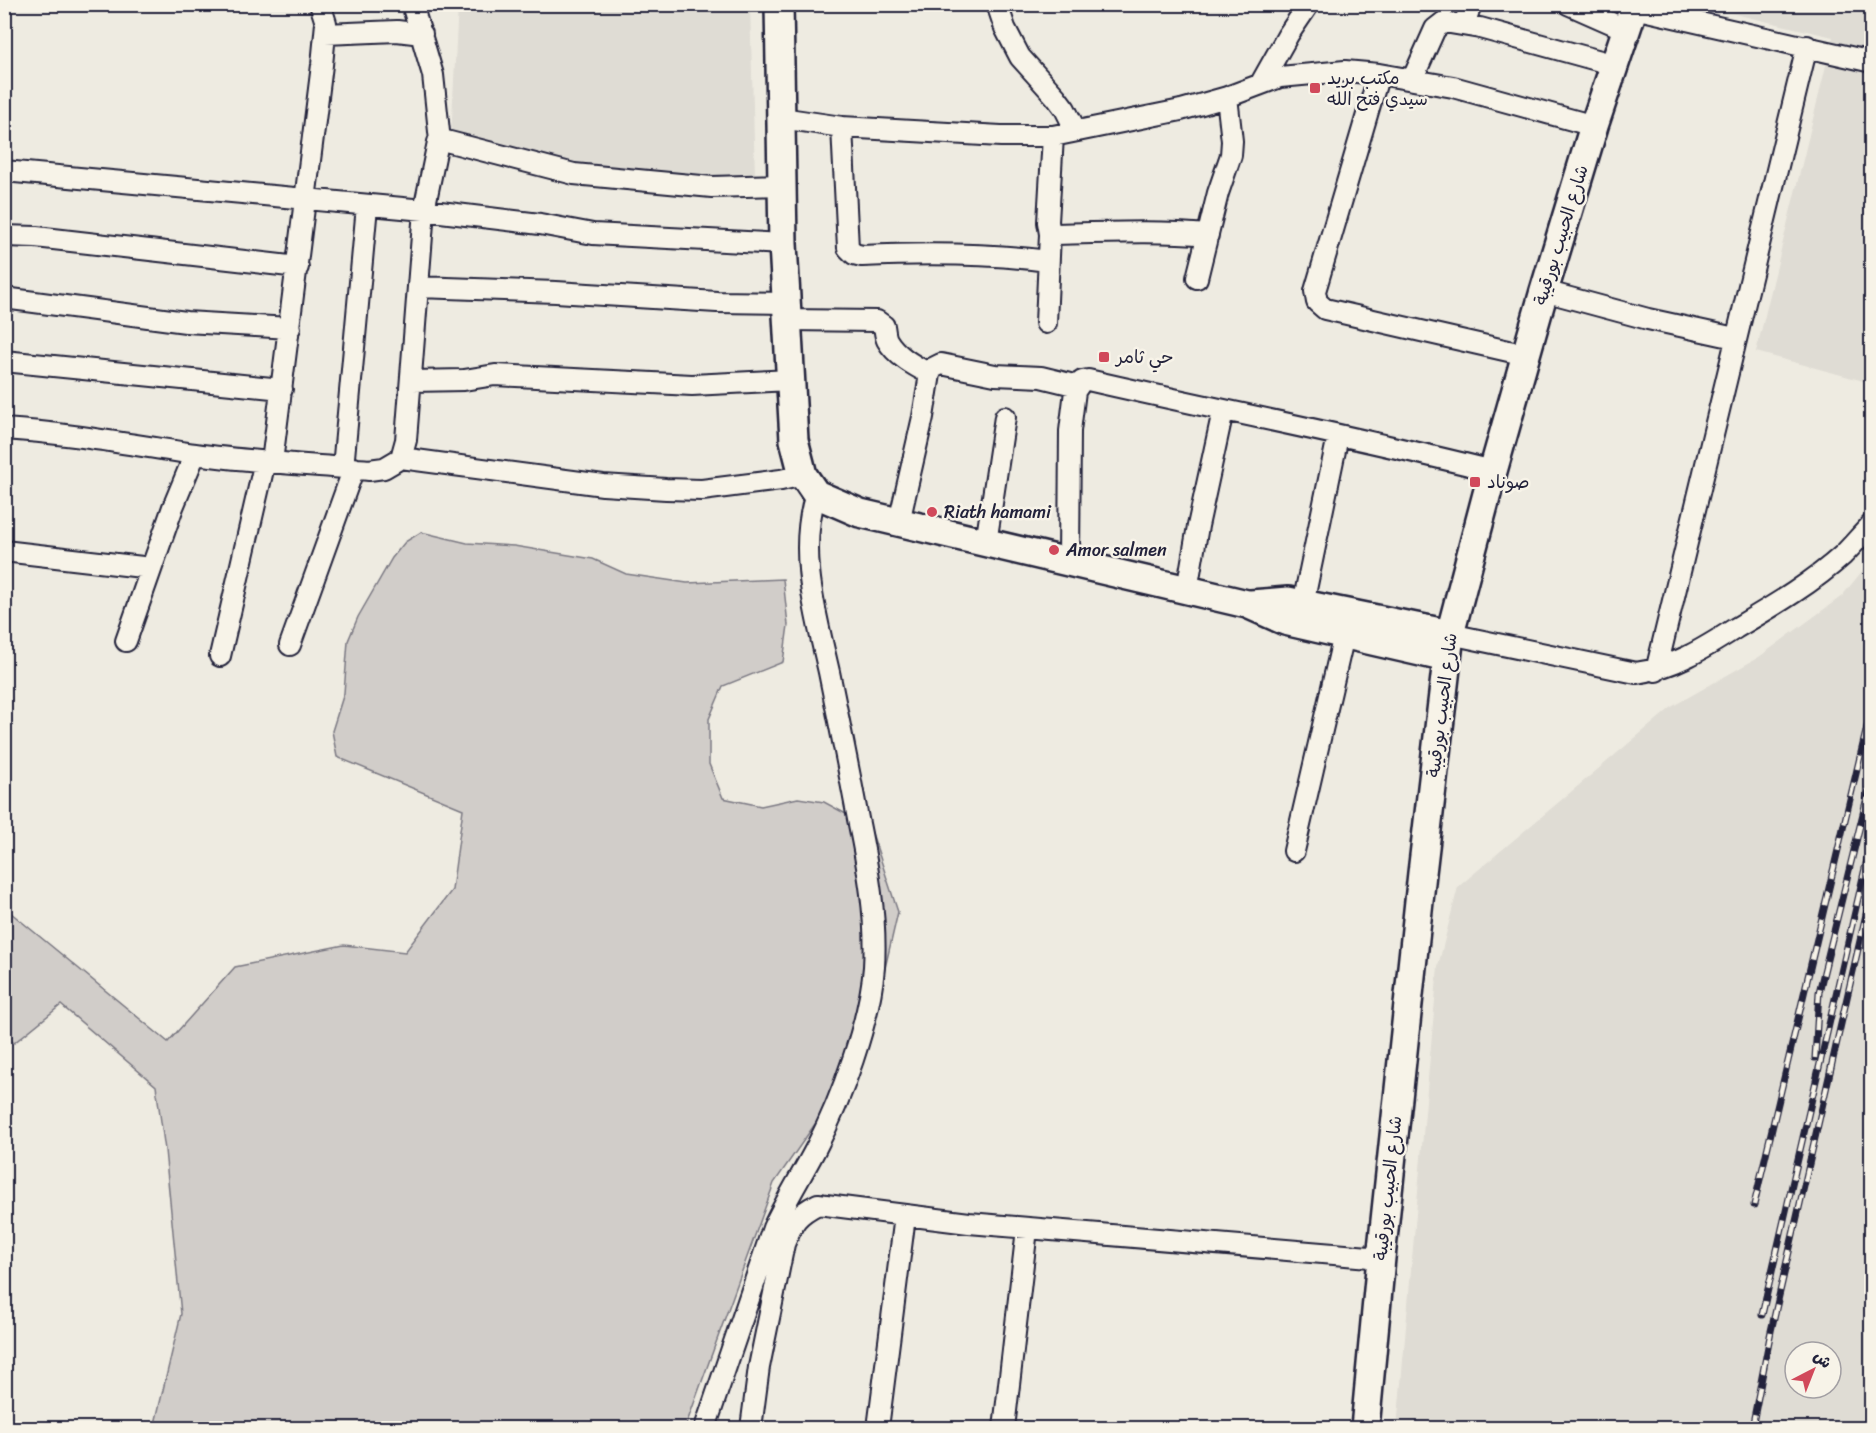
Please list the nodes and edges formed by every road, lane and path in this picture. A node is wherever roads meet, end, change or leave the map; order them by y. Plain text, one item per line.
1 (320, 4) edge
2 (412, 4) edge
3 (779, 4) edge
4 (997, 4) edge
5 (1471, 4) edge
6 (1568, 4) edge
7 (1308, 5) edge
8 (1632, 14) edge
9 (1464, 25) junction
10 (325, 34) junction
11 (422, 34) junction
12 (1807, 46) junction
13 (1872, 62) edge
14 (1615, 65) junction
15 (1379, 74) junction
16 (1413, 78) junction
17 (1261, 83) junction
18 (1227, 97) junction
19 (781, 118) junction
20 (1594, 126) junction
21 (842, 127) junction
22 (1076, 131) junction
23 (1053, 136) junction
24 (440, 141) junction
25 (4, 171) edge
26 (782, 185) junction
27 (305, 200) junction
28 (367, 206) junction
29 (424, 210) junction
30 (1050, 234) junction
31 (1208, 235) junction
32 (4, 236) edge
33 (783, 244) junction
34 (1048, 261) junction
35 (298, 267) junction
36 (1197, 278) dead end
37 (419, 287) junction
38 (1544, 291) junction
39 (4, 298) edge
40 (787, 311) junction
41 (1046, 323) dead end
42 (290, 328) junction
43 (1736, 338) junction
44 (1526, 355) junction
45 (4, 361) edge
46 (930, 374) junction
47 (791, 380) junction
48 (412, 381) junction
49 (1078, 386) junction
50 (282, 389) junction
51 (1223, 411) junction
52 (1005, 417) dead end
53 (4, 429) edge
54 (1338, 436) junction
55 (195, 454) junction
56 (401, 458) junction
57 (268, 462) junction
58 (348, 468) junction
59 (1493, 471) junction
60 (810, 484) junction
61 (899, 522) junction
62 (1872, 525) edge
63 (986, 543) junction
64 (4, 551) edge
65 (1070, 562) junction
66 (151, 568) junction
67 (1187, 590) junction
68 (1247, 604) junction
69 (1303, 604) junction
70 (1344, 635) junction
71 (126, 641) dead end
72 (290, 645) dead end
73 (1448, 646) junction
74 (220, 656) dead end
75 (1656, 671) junction
76 (1294, 851) dead end
77 (905, 1216) junction
78 (1027, 1228) junction
79 (1381, 1258) junction
80 (705, 1428) edge
81 (751, 1428) edge
82 (878, 1428) edge
83 (1004, 1428) edge
84 (1365, 1428) edge

1 - 10 street
2 - 11 street
3 - 19 main road
4 - 22 street
5 - 9 street
6 - 8 street
7 - 17 street
8 - 12 street
8 - 14 main road, شارع الحبيب بورقيبة
9 - 14 street
9 - 16 street
10 - 11 street
10 - 27 street
11 - 24 street
12 - 13 street
12 - 43 street
14 - 20 main road, شارع الحبيب بورقيبة
15 - 16 street
15 - 17 street
15 - 44 street
16 - 20 street
17 - 18 street
18 - 22 street
18 - 31 street
19 - 21 street
19 - 26 main road
20 - 38 main road, شارع الحبيب بورقيبة
21 - 23 street
21 - 34 street
22 - 23 street
23 - 30 street
24 - 26 street
24 - 29 street
25 - 27 street
26 - 33 main road
27 - 28 street
27 - 35 street
28 - 29 street
28 - 58 street
29 - 33 street
29 - 37 street
30 - 31 street
30 - 34 street
31 - 36 street
32 - 35 street
33 - 40 main road
34 - 41 street
35 - 42 street
37 - 40 street
37 - 48 street
38 - 43 street
38 - 44 main road, شارع الحبيب بورقيبة
39 - 42 street
40 - 46 street
40 - 47 main road
42 - 50 street
43 - 75 street
44 - 59 main road, شارع الحبيب بورقيبة
45 - 50 street
46 - 49 street
46 - 61 street
47 - 48 street
47 - 60 main road
48 - 56 street
49 - 51 street
49 - 65 street
50 - 57 street
51 - 54 street
51 - 67 street
52 - 63 street
53 - 55 street
54 - 59 street
54 - 69 street
55 - 57 street
55 - 66 street
56 - 58 street
56 - 60 street
57 - 58 street
57 - 74 street
58 - 72 street
59 - 73 main road, شارع الحبيب بورقيبة
60 - 61 main road
60 - 80 street
61 - 63 main road
62 - 75 street
63 - 65 main road
64 - 66 street
65 - 67 main road
66 - 71 street
67 - 68 main road
68 - 69 main road
68 - 70 main road
69 - 73 main road
70 - 73 main road
70 - 76 street
73 - 75 street
73 - 79 main road, شارع الحبيب بورقيبة
77 - 78 street
77 - 81 street
77 - 82 street
78 - 79 street
78 - 83 street
79 - 84 main road, شارع الحبيب بورقيبة

